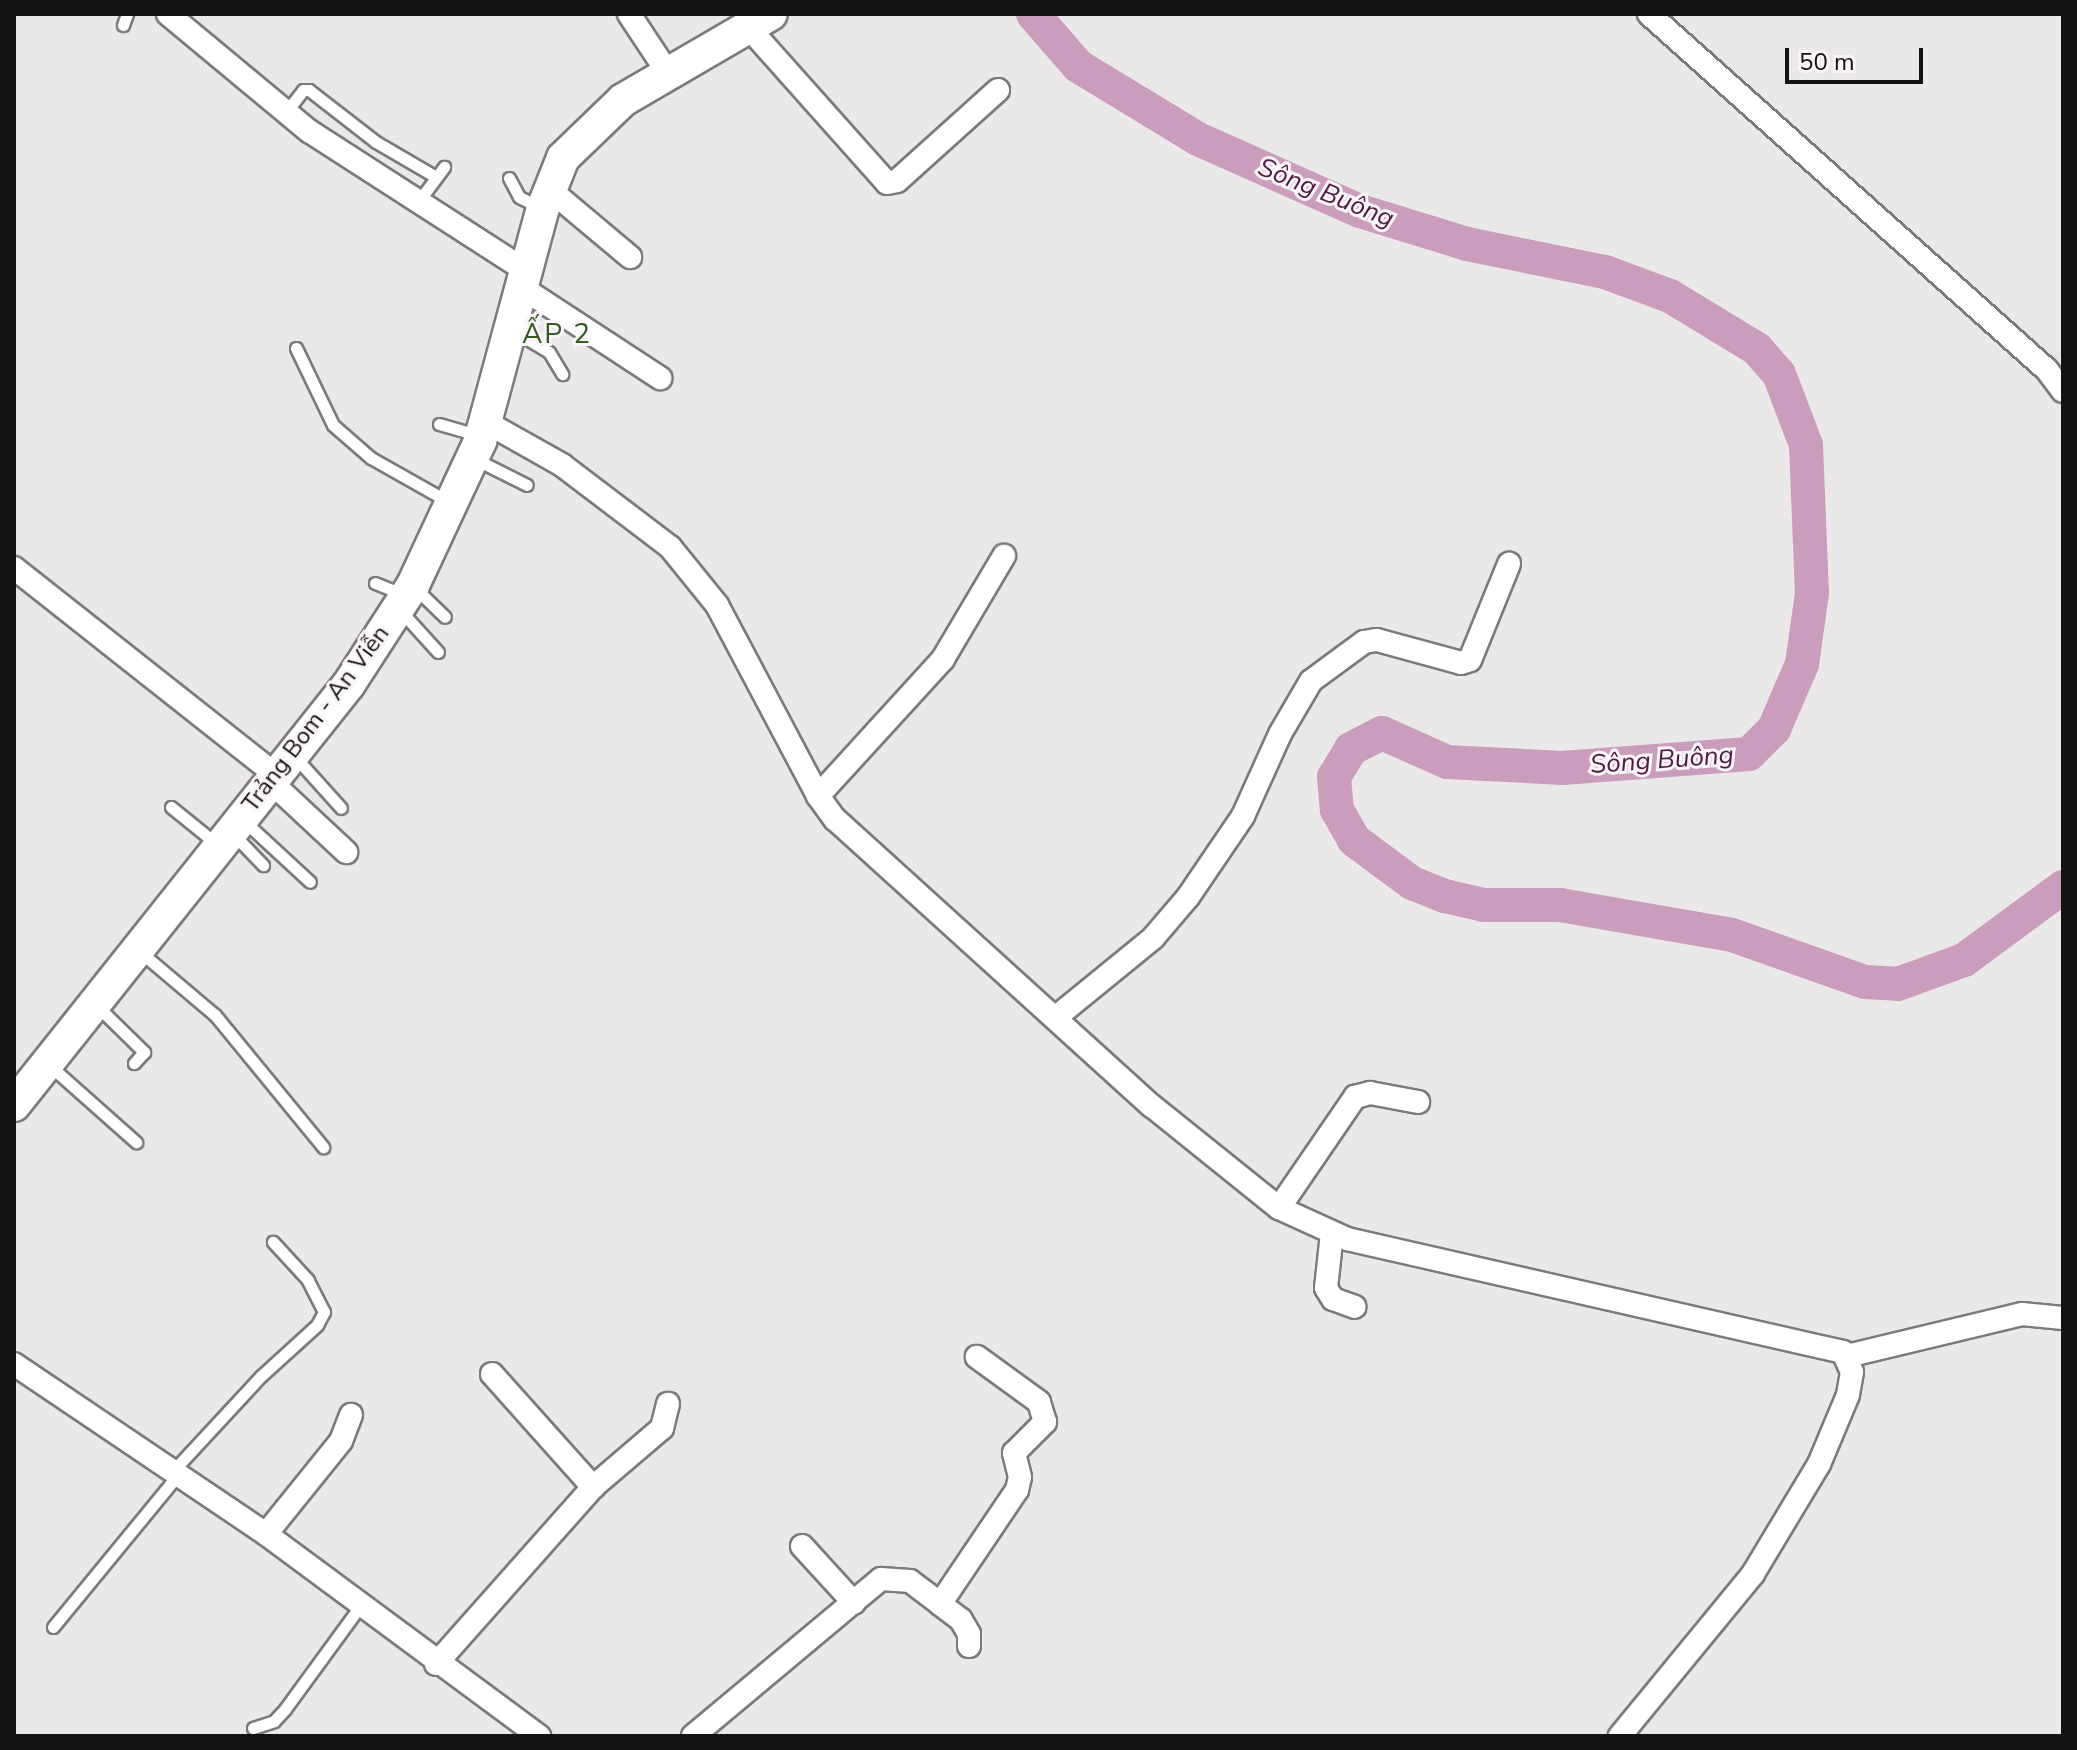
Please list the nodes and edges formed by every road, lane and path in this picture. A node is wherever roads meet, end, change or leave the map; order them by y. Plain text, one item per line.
1 (168, 14) edge
2 (629, 14) edge
3 (1649, 14) edge
4 (760, 20) edge
5 (668, 73) junction
6 (998, 90) dead end
7 (286, 112) junction
8 (444, 167) dead end
9 (436, 177) junction
10 (509, 178) dead end
11 (546, 198) junction
12 (418, 202) junction
13 (630, 257) dead end
14 (526, 280) junction
15 (514, 331) junction
16 (296, 348) dead end
17 (562, 374) dead end
18 (660, 378) dead end
19 (2063, 391) edge
20 (439, 424) dead end
21 (480, 438) junction
22 (527, 485) dead end
23 (452, 505) junction
24 (1004, 556) dead end
25 (1509, 564) dead end
26 (14, 568) edge
27 (375, 583) dead end
28 (406, 596) junction
29 (445, 617) dead end
30 (438, 652) dead end
31 (280, 771) junction
32 (818, 796) junction
33 (171, 807) dead end
34 (341, 808) dead end
35 (231, 832) junction
36 (346, 852) dead end
37 (263, 865) dead end
38 (310, 882) dead end
39 (138, 949) junction
40 (95, 1003) junction
41 (1055, 1018) junction
42 (47, 1063) junction
43 (134, 1063) dead end
44 (1418, 1102) dead end
45 (14, 1105) edge
46 (136, 1142) dead end
47 (323, 1147) dead end
48 (1279, 1208) junction
49 (1332, 1233) junction
50 (273, 1242) dead end
51 (1355, 1307) dead end
52 (2063, 1318) edge
53 (1847, 1356) junction
54 (977, 1357) dead end
55 (14, 1364) edge
56 (492, 1374) dead end
57 (668, 1404) dead end
58 (351, 1415) dead end
59 (174, 1474) junction
60 (593, 1487) junction
61 (266, 1534) junction
62 (802, 1546) dead end
63 (854, 1603) junction
64 (940, 1604) junction
65 (360, 1606) junction
66 (53, 1627) dead end
67 (969, 1646) dead end
68 (436, 1664) junction
69 (253, 1728) dead end
70 (539, 1736) edge
71 (693, 1736) edge
72 (1620, 1736) edge

1 - 7 street
2 - 5 street
3 - 19 street
4 - 5 main road, Trảng Bom - An Viễn
4 - 6 street
5 - 11 main road, Trảng Bom - An Viễn
7 - 9 lane
7 - 12 street
8 - 9 lane
9 - 12 lane
10 - 11 lane
11 - 13 street
11 - 14 main road, Trảng Bom - An Viễn
12 - 14 street
14 - 15 main road, Trảng Bom - An Viễn
14 - 18 street
15 - 17 lane
15 - 21 main road, Trảng Bom - An Viễn
16 - 23 lane
20 - 21 lane
21 - 22 lane
21 - 23 main road, Trảng Bom - An Viễn
21 - 32 street
23 - 28 main road, Trảng Bom - An Viễn
24 - 32 street
25 - 41 street
26 - 31 street
27 - 28 lane
28 - 29 lane
28 - 30 lane
28 - 31 main road, Trảng Bom - An Viễn
31 - 34 lane
31 - 35 main road, Trảng Bom - An Viễn
31 - 36 street
32 - 41 street
33 - 35 lane
35 - 37 lane
35 - 38 lane
35 - 39 main road, Trảng Bom - An Viễn
39 - 40 main road, Trảng Bom - An Viễn
39 - 47 lane
40 - 42 main road, Trảng Bom - An Viễn
40 - 43 lane
41 - 48 street
42 - 45 main road, Trảng Bom - An Viễn
42 - 46 lane
44 - 48 street
48 - 49 street
49 - 51 street
49 - 53 street
50 - 59 lane
52 - 53 street
53 - 72 street
54 - 64 street
55 - 59 street
56 - 60 street
57 - 60 street
58 - 61 street
59 - 61 street
59 - 66 lane
60 - 68 street
61 - 65 street
62 - 63 street
63 - 64 street
63 - 71 street
64 - 67 street
65 - 68 street
65 - 69 lane
68 - 70 street

